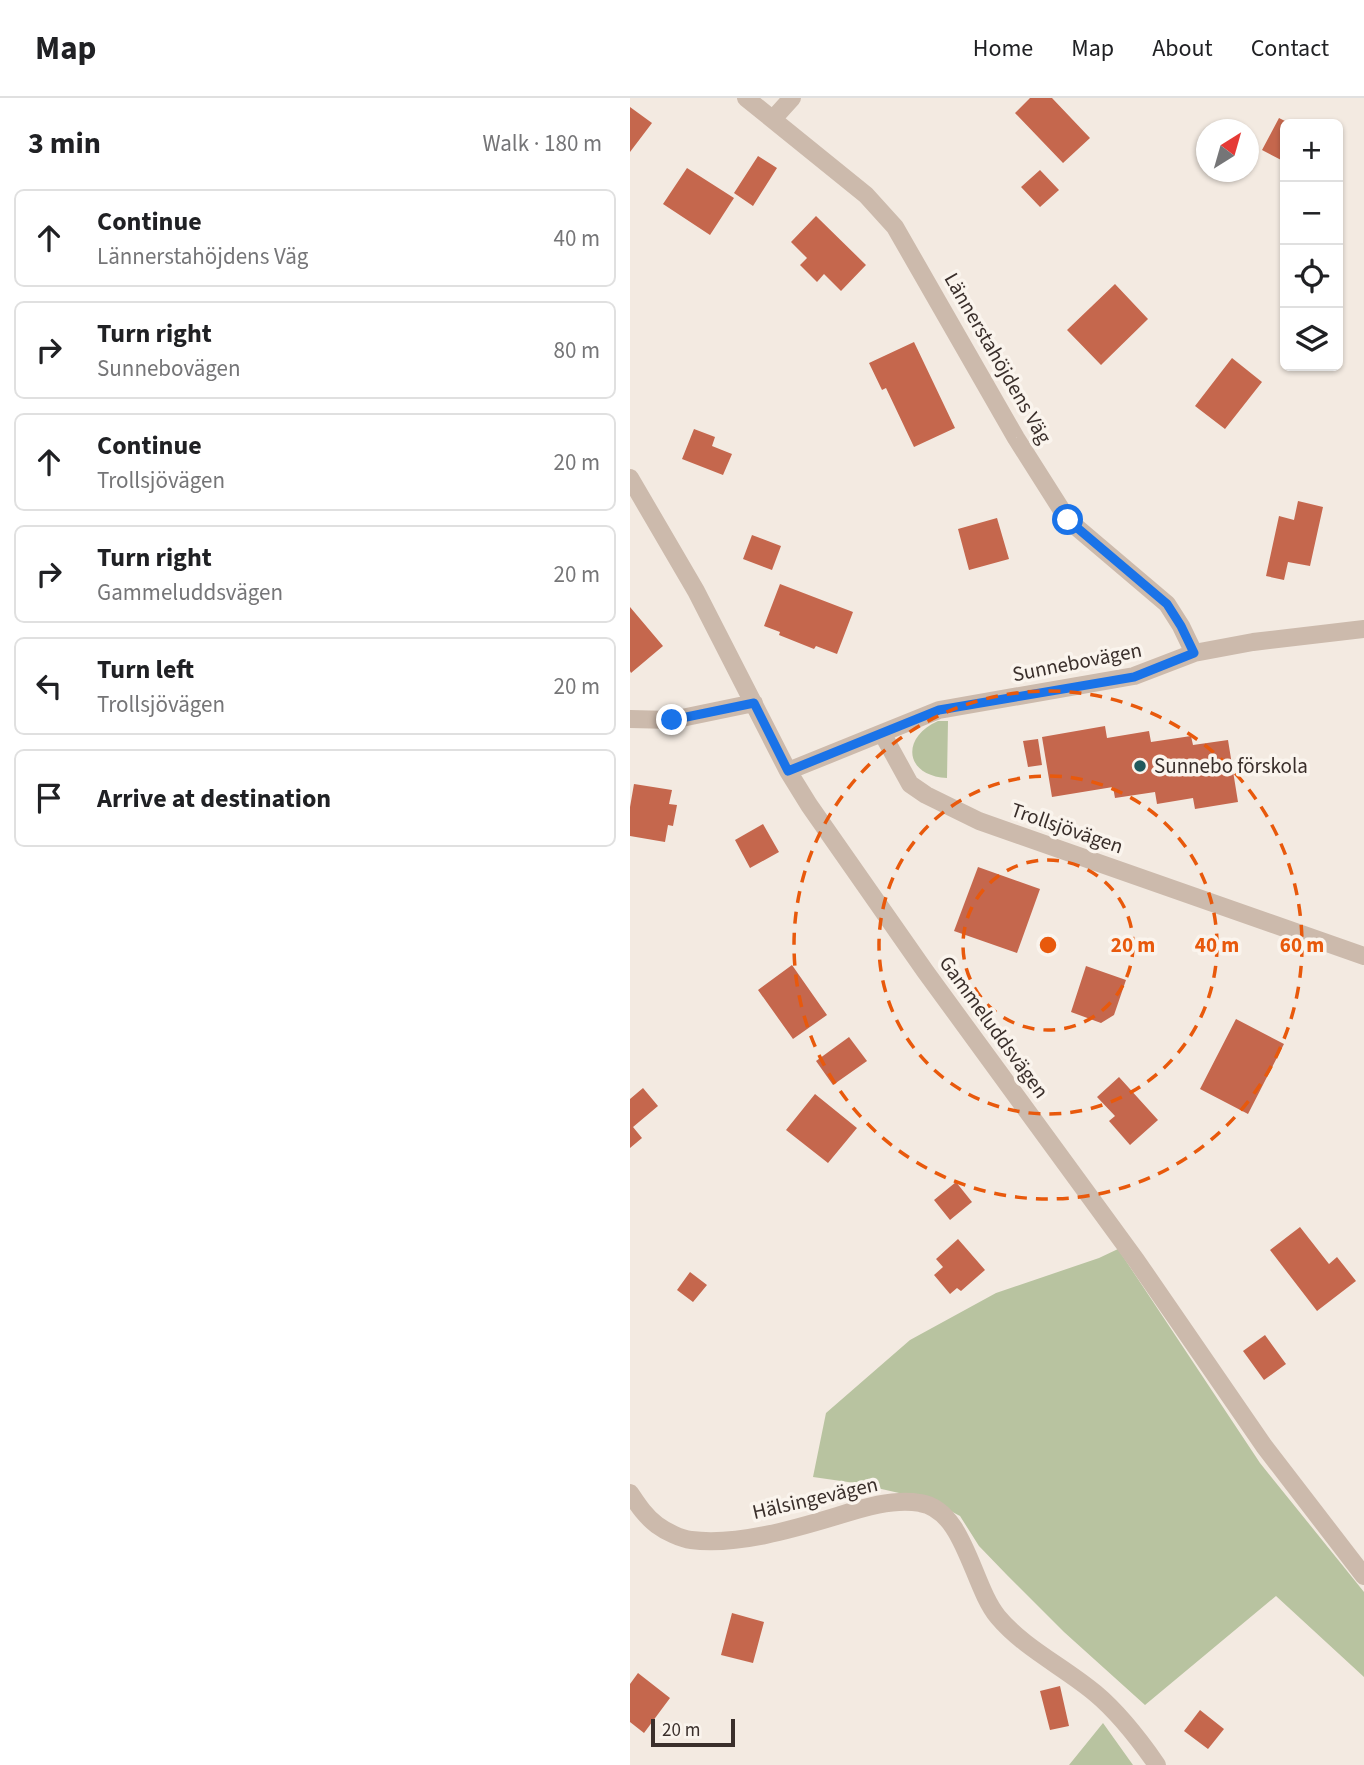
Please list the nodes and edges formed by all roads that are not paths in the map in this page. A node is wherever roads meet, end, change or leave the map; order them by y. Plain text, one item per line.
1 (746, 98) edge
2 (792, 98) edge
3 (773, 119) junction
4 (630, 478) edge
5 (1364, 629) edge
6 (1194, 653) junction
7 (754, 703) junction
8 (630, 719) edge
9 (882, 733) junction
10 (788, 771) junction
11 (1364, 956) edge
12 (630, 1493) edge
13 (1364, 1576) edge
14 (1157, 1765) edge

1 - 3 street, Lännerstahöjdens Väg
2 - 3 street
3 - 6 street, Lännerstahöjdens Väg
4 - 7 street, Gammeluddsvägen
5 - 6 street, Sunnebovägen
6 - 9 street, Sunnebovägen
7 - 8 street
7 - 10 street, Gammeluddsvägen
9 - 10 street
9 - 11 street, Trollsjövägen
10 - 13 street, Gammeluddsvägen
12 - 14 street, Hälsingevägen

